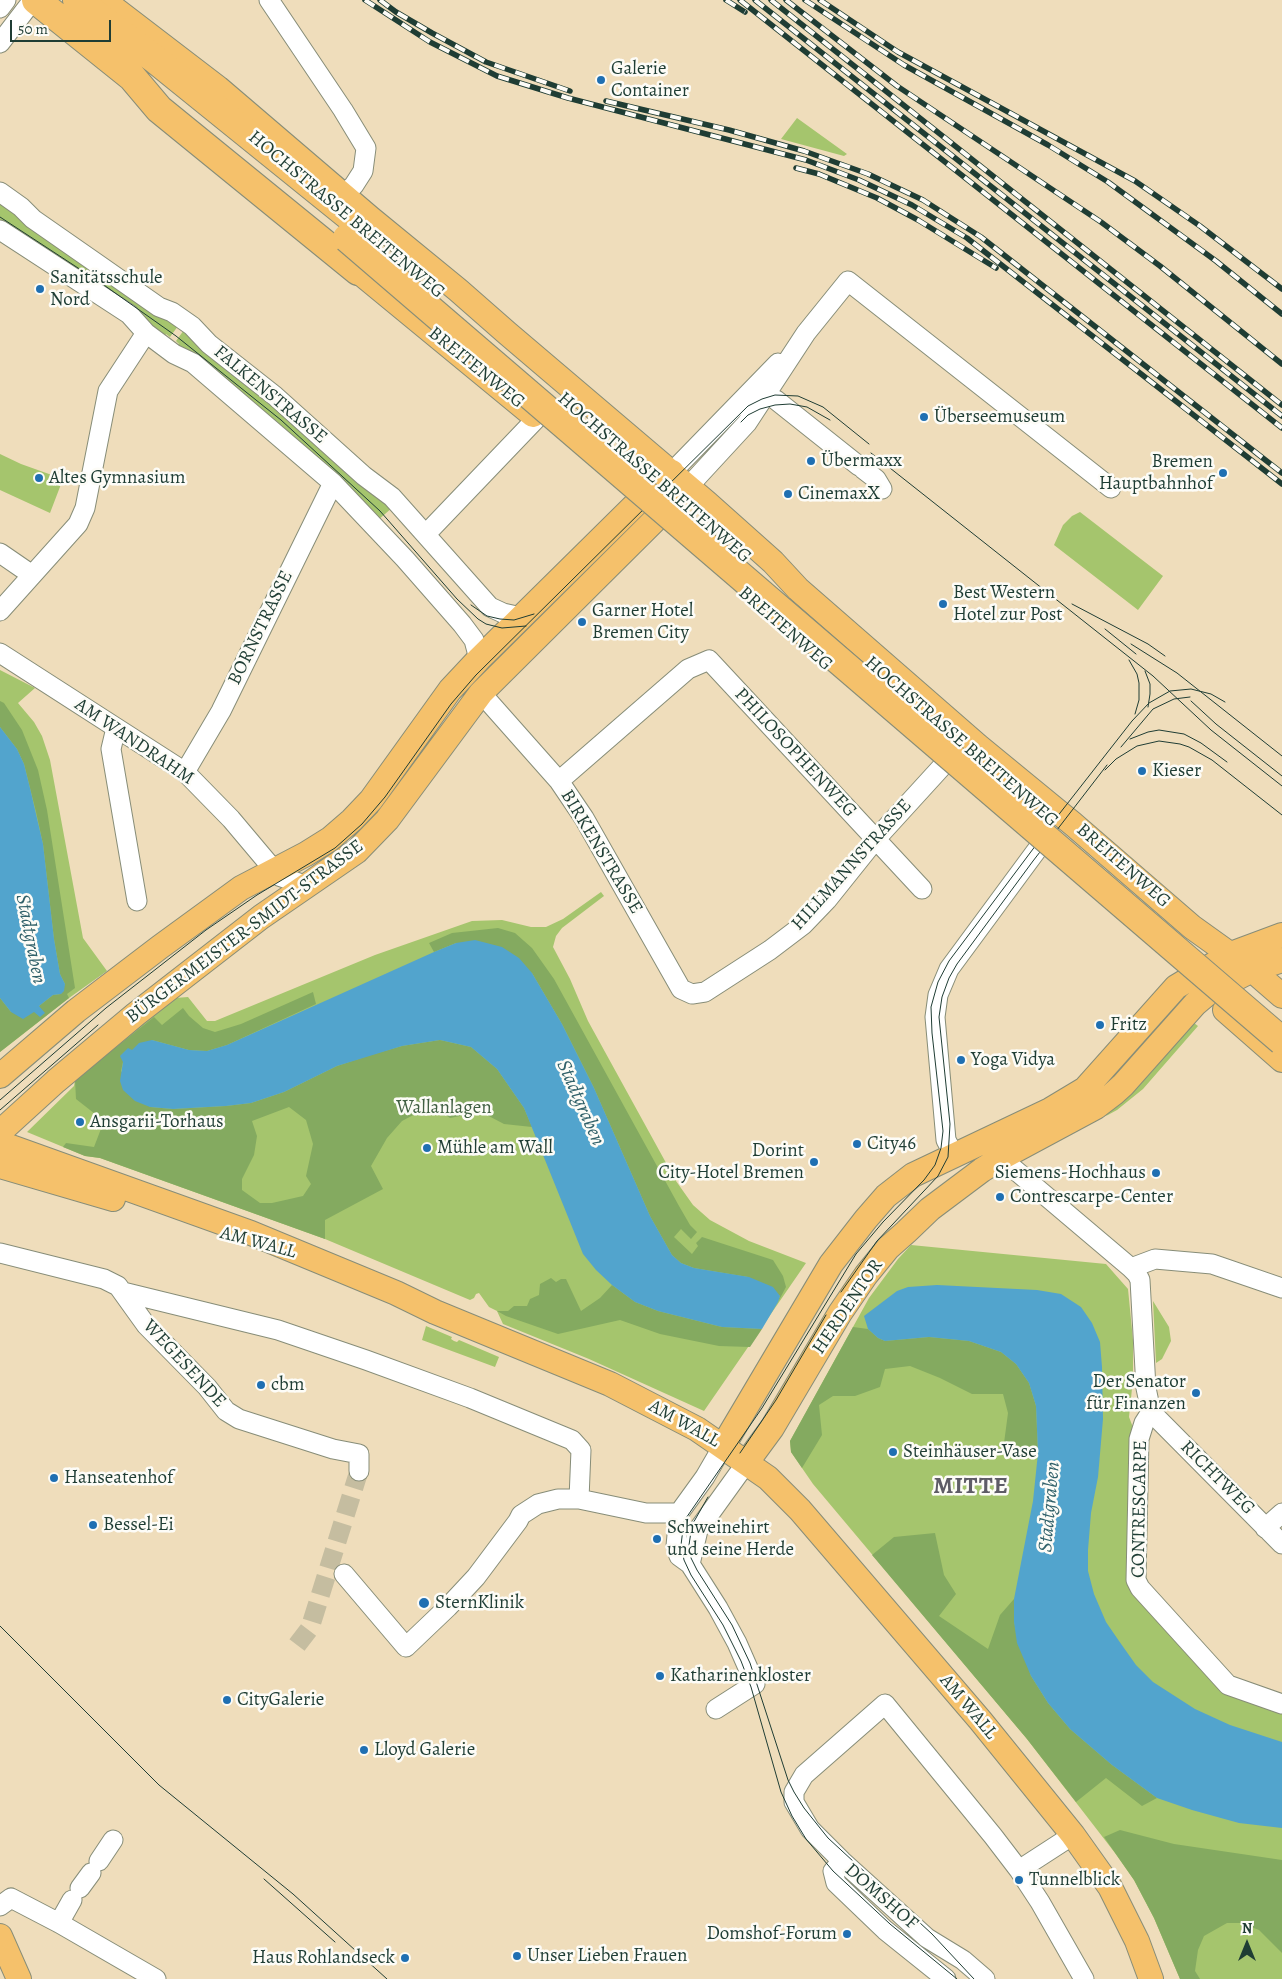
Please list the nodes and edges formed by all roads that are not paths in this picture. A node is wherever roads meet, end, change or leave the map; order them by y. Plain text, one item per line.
1 (6, 0) edge
2 (77, 0) edge
3 (103, 0) edge
4 (269, 0) edge
5 (40, 4) edge
6 (0, 8) edge
7 (0, 43) edge
8 (132, 77) junction
9 (0, 192) edge
10 (344, 196) junction
11 (0, 230) edge
12 (353, 231) junction
13 (358, 271) joint
14 (146, 333) junction
15 (761, 391) junction
16 (537, 418) junction
17 (680, 480) junction
18 (333, 483) junction
19 (1111, 488) dead end
20 (882, 489) dead end
21 (638, 503) junction
22 (657, 519) junction
23 (426, 534) junction
24 (0, 553) edge
25 (32, 575) junction
26 (798, 589) junction
27 (0, 611) edge
28 (522, 617) junction
29 (774, 620) junction
30 (0, 653) edge
31 (479, 658) junction
32 (481, 693) junction
33 (116, 728) junction
34 (978, 746) junction
35 (943, 764) junction
36 (185, 772) junction
37 (558, 781) junction
38 (875, 840) junction
39 (1039, 848) junction
40 (273, 870) junction
41 (307, 886) junction
42 (922, 889) dead end
43 (137, 901) dead end
44 (1282, 935) edge
45 (1282, 960) edge
46 (1252, 970) junction
47 (1212, 973) junction
48 (692, 994) joint
49 (1282, 996) edge
50 (1282, 1017) edge
51 (1282, 1041) edge
52 (1282, 1060) edge
53 (1104, 1069) junction
54 (0, 1076) edge
55 (1123, 1085) junction
56 (0, 1132) edge
57 (0, 1143) edge
58 (954, 1155) junction
59 (1001, 1158) junction
60 (0, 1166) edge
61 (284, 1247) junction
62 (0, 1253) edge
63 (1131, 1268) junction
64 (1282, 1288) edge
65 (123, 1292) junction
66 (1151, 1412) junction
67 (723, 1446) junction
68 (359, 1462) dead end
69 (747, 1462) junction
70 (579, 1500) junction
71 (679, 1513) junction
72 (1282, 1513) edge
73 (1265, 1528) junction
74 (1282, 1544) edge
75 (684, 1560) junction
76 (344, 1574) dead end
77 (1282, 1704) edge
78 (716, 1709) dead end
79 (1073, 1835) junction
80 (113, 1840) dead end
81 (842, 1861) junction
82 (1019, 1870) junction
83 (0, 1906) edge
84 (59, 1923) junction
85 (0, 1936) edge
86 (19, 1979) edge
87 (156, 1979) edge
88 (946, 1979) edge
89 (984, 1979) edge
90 (1084, 1979) edge
91 (1151, 1979) edge

1 - 6 street
2 - 12 highway, HOCHSTRASSE BREITENWEG
3 - 10 main road, BREITENWEG
4 - 10 street
5 - 7 street
5 - 8 highway
8 - 12 highway, HOCHSTRASSE BREITENWEG
8 - 13 highway
9 - 23 street, FALKENSTRASSE
10 - 17 main road, BREITENWEG
11 - 14 street, FALKENSTRASSE
12 - 47 highway, HOCHSTRASSE BREITENWEG
13 - 16 main road, BREITENWEG
14 - 18 street, FALKENSTRASSE
14 - 25 street
15 - 17 street, BÜRGERMEISTER-SMIDT-STRASSE
15 - 19 street, BÜRGERMEISTER-SMIDT-STRASSE
15 - 20 street
16 - 21 main road, BREITENWEG
16 - 23 street
17 - 21 main road, BÜRGERMEISTER-SMIDT-STRASSE
17 - 22 main road, BÜRGERMEISTER-SMIDT-STRASSE
17 - 26 main road, BREITENWEG
18 - 31 street, FALKENSTRASSE
18 - 36 street, BORNSTRASSE
21 - 22 main road, BREITENWEG
21 - 28 main road, BÜRGERMEISTER-SMIDT-STRASSE
22 - 29 main road, BREITENWEG
22 - 32 main road, BÜRGERMEISTER-SMIDT-STRASSE
23 - 28 street, FALKENSTRASSE
24 - 25 street
25 - 27 street
26 - 29 main road
26 - 34 main road, BREITENWEG
28 - 31 main road, BÜRGERMEISTER-SMIDT-STRASSE
29 - 35 main road, BREITENWEG
30 - 33 street, AM WANDRAHM
31 - 40 main road, BÜRGERMEISTER-SMIDT-STRASSE
32 - 37 street, BIRKENSTRASSE
32 - 41 main road, BÜRGERMEISTER-SMIDT-STRASSE
33 - 36 street, AM WANDRAHM
33 - 43 street
34 - 35 street, HILLMANNSTRASSE
34 - 47 main road, BREITENWEG
35 - 38 street, HILLMANNSTRASSE
35 - 39 main road, BREITENWEG
36 - 40 street, AM WANDRAHM
37 - 38 street, PHILOSOPHENWEG
37 - 48 street, BIRKENSTRASSE
38 - 42 street, PHILOSOPHENWEG
38 - 48 street, HILLMANNSTRASSE
39 - 47 main road, BREITENWEG
39 - 58 street
40 - 41 street
40 - 54 main road, BÜRGERMEISTER-SMIDT-STRASSE
41 - 56 main road, BÜRGERMEISTER-SMIDT-STRASSE
44 - 47 main road
45 - 46 main road
46 - 47 main road
46 - 47 main road
46 - 49 main road
47 - 50 highway
47 - 51 highway, bridge
47 - 52 main road
47 - 53 main road, HERDENTOR
47 - 55 main road, HERDENTOR
53 - 55 main road
53 - 58 main road, HERDENTOR
55 - 59 main road, HERDENTOR
57 - 61 main road
58 - 67 main road, HERDENTOR
59 - 63 street, CONTRESCARPE
59 - 69 main road, HERDENTOR
60 - 61 main road, AM WALL
61 - 67 main road, AM WALL
62 - 65 street
63 - 64 street
63 - 66 street, CONTRESCARPE
65 - 68 street, WEGESENDE
65 - 70 street
66 - 73 street, RICHTWEG
66 - 77 street, CONTRESCARPE
67 - 69 main road, AM WALL
67 - 71 street
69 - 75 street
69 - 79 main road, AM WALL
70 - 71 street
70 - 76 street
71 - 75 street
72 - 73 street
73 - 74 street, RICHTWEG
75 - 78 street
79 - 82 street
79 - 91 main road, AM WALL
80 - 84 street
81 - 82 street
81 - 88 street, DOMSHOF
81 - 89 street, DOMSHOF
82 - 90 street
83 - 84 street
84 - 87 street
85 - 86 main road

